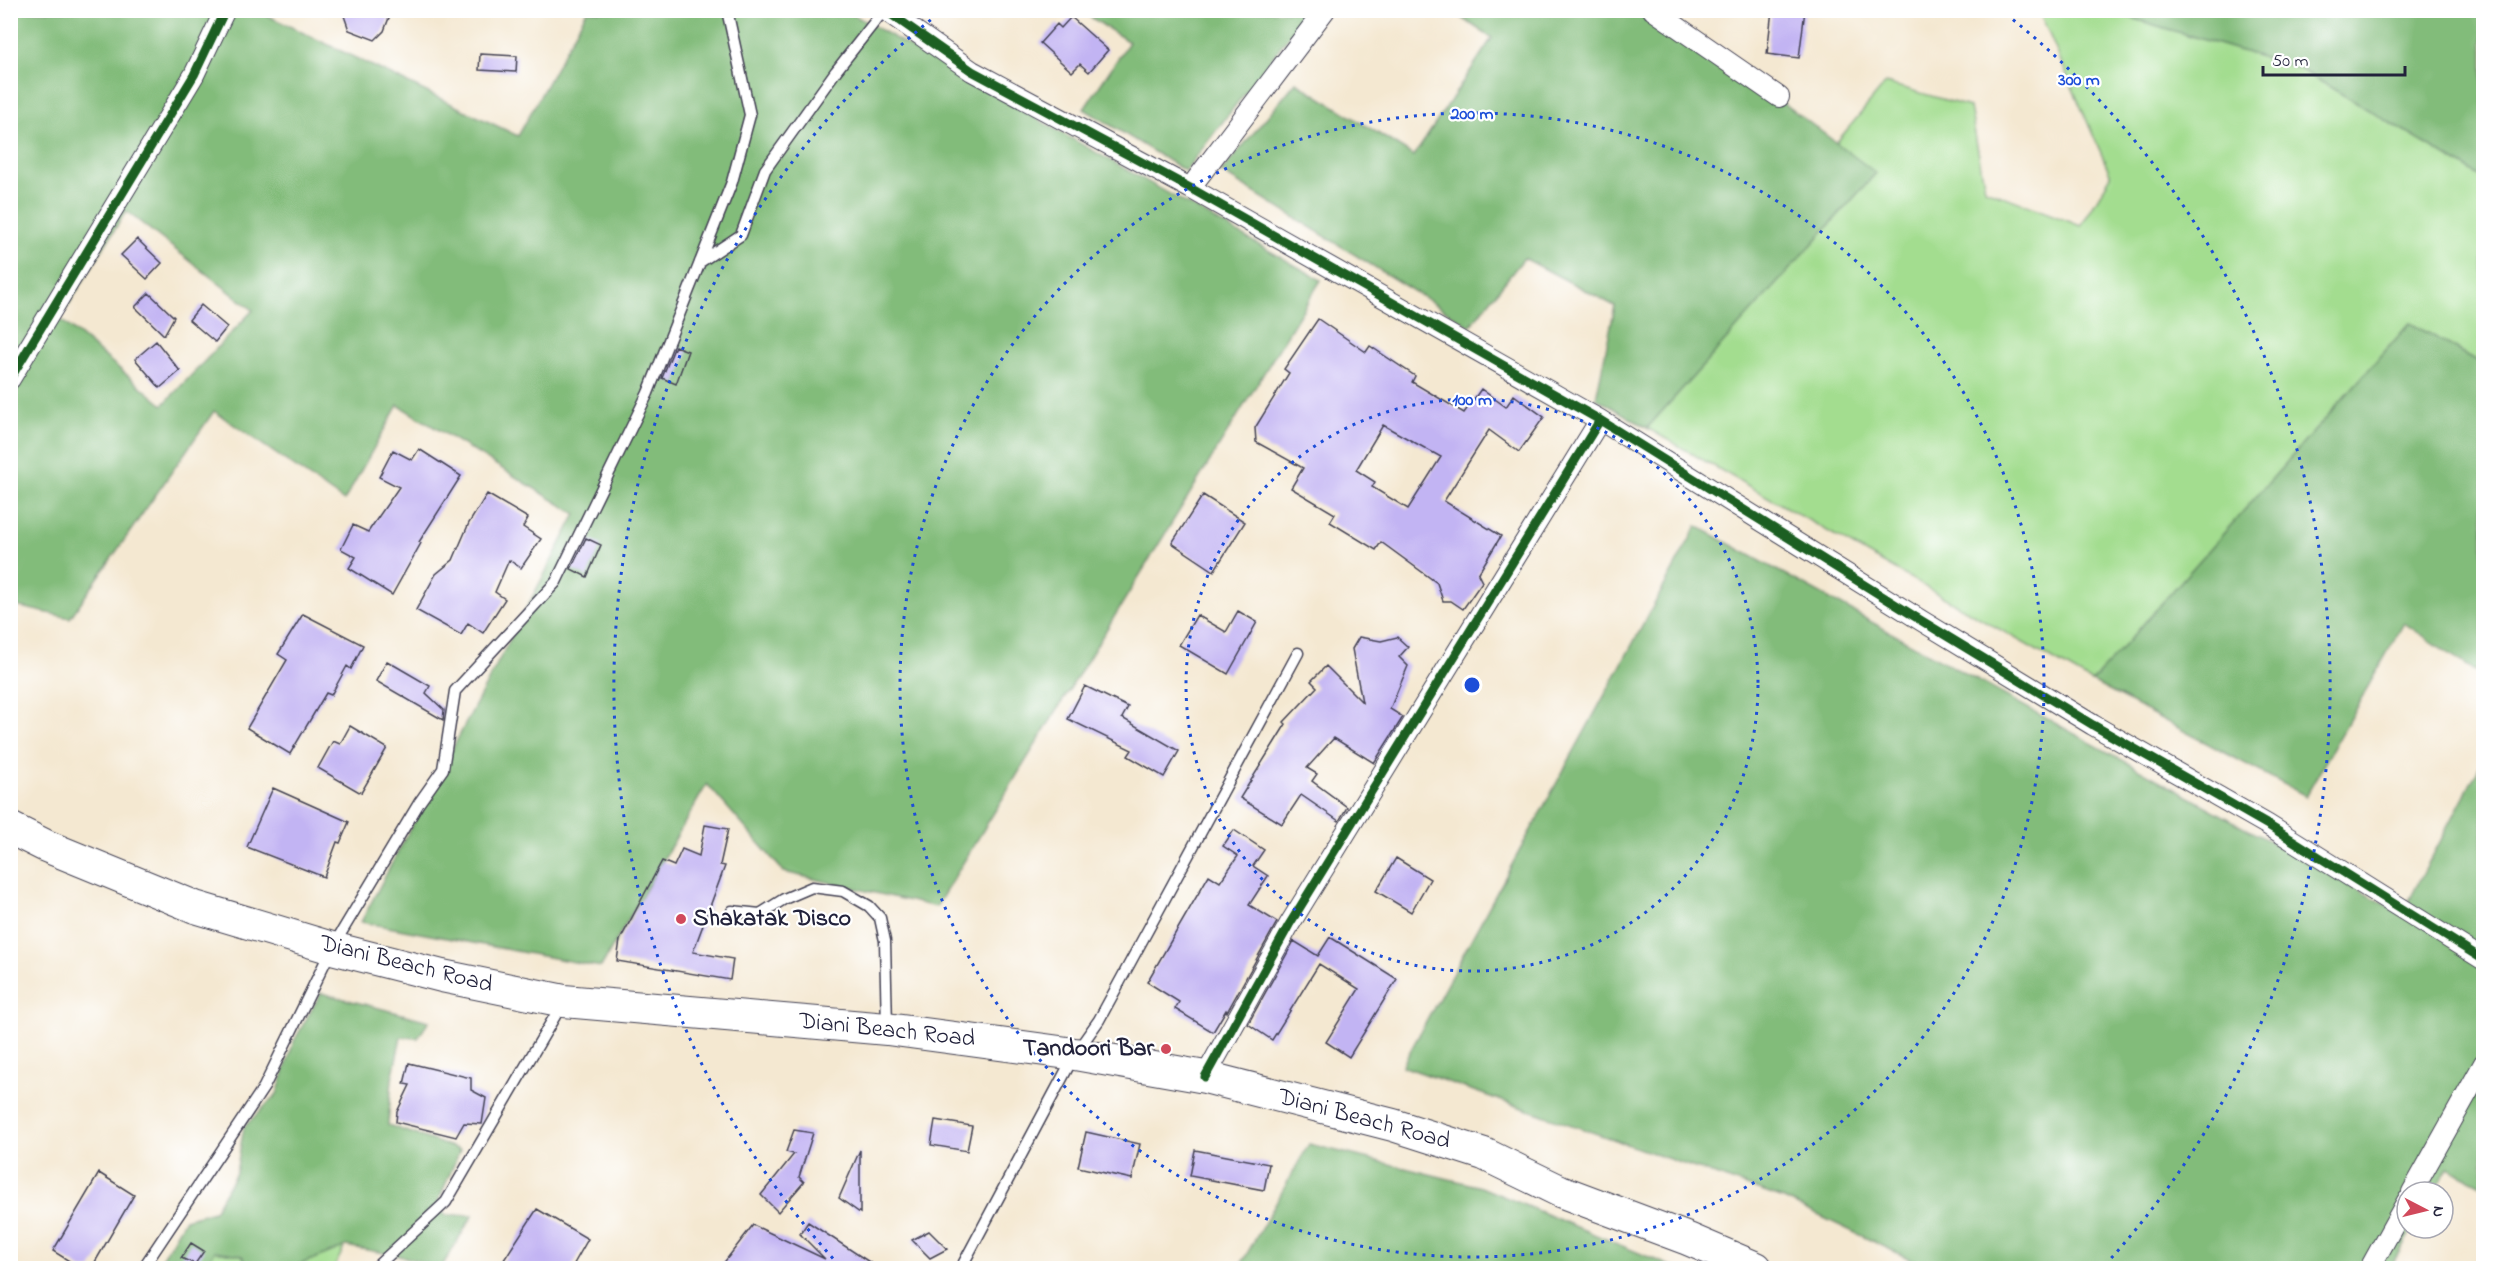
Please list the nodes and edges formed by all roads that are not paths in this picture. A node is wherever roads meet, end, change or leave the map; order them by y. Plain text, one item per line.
1 (225, 10) edge
2 (726, 10) edge
3 (884, 10) edge
4 (1325, 10) edge
5 (1653, 10) edge
6 (1779, 97) dead end
7 (1190, 188) junction
8 (700, 262) junction
9 (10, 379) edge
10 (1600, 420) junction
11 (1298, 653) dead end
12 (10, 828) edge
13 (732, 911) dead end
14 (332, 948) junction
15 (2484, 960) edge
16 (564, 1001) junction
17 (887, 1029) junction
18 (1075, 1054) junction
19 (2484, 1063) edge
20 (1205, 1077) junction
21 (2419, 1180) edge
22 (2395, 1223) edge
23 (143, 1269) edge
24 (375, 1269) edge
25 (961, 1269) edge
26 (1756, 1269) edge
27 (2370, 1269) edge

1 - 9 street
2 - 8 lane
3 - 7 street
3 - 8 lane
4 - 7 street
5 - 6 street
7 - 10 street
8 - 14 lane
10 - 15 street
10 - 20 street
11 - 18 lane
12 - 14 main road, Diani Beach Road
13 - 17 lane
14 - 16 main road, Diani Beach Road
14 - 23 lane
16 - 17 main road, Diani Beach Road
16 - 24 lane
17 - 18 main road, Diani Beach Road
18 - 20 main road, Diani Beach Road
18 - 25 lane
19 - 21 street
20 - 26 main road, Diani Beach Road
22 - 27 street

